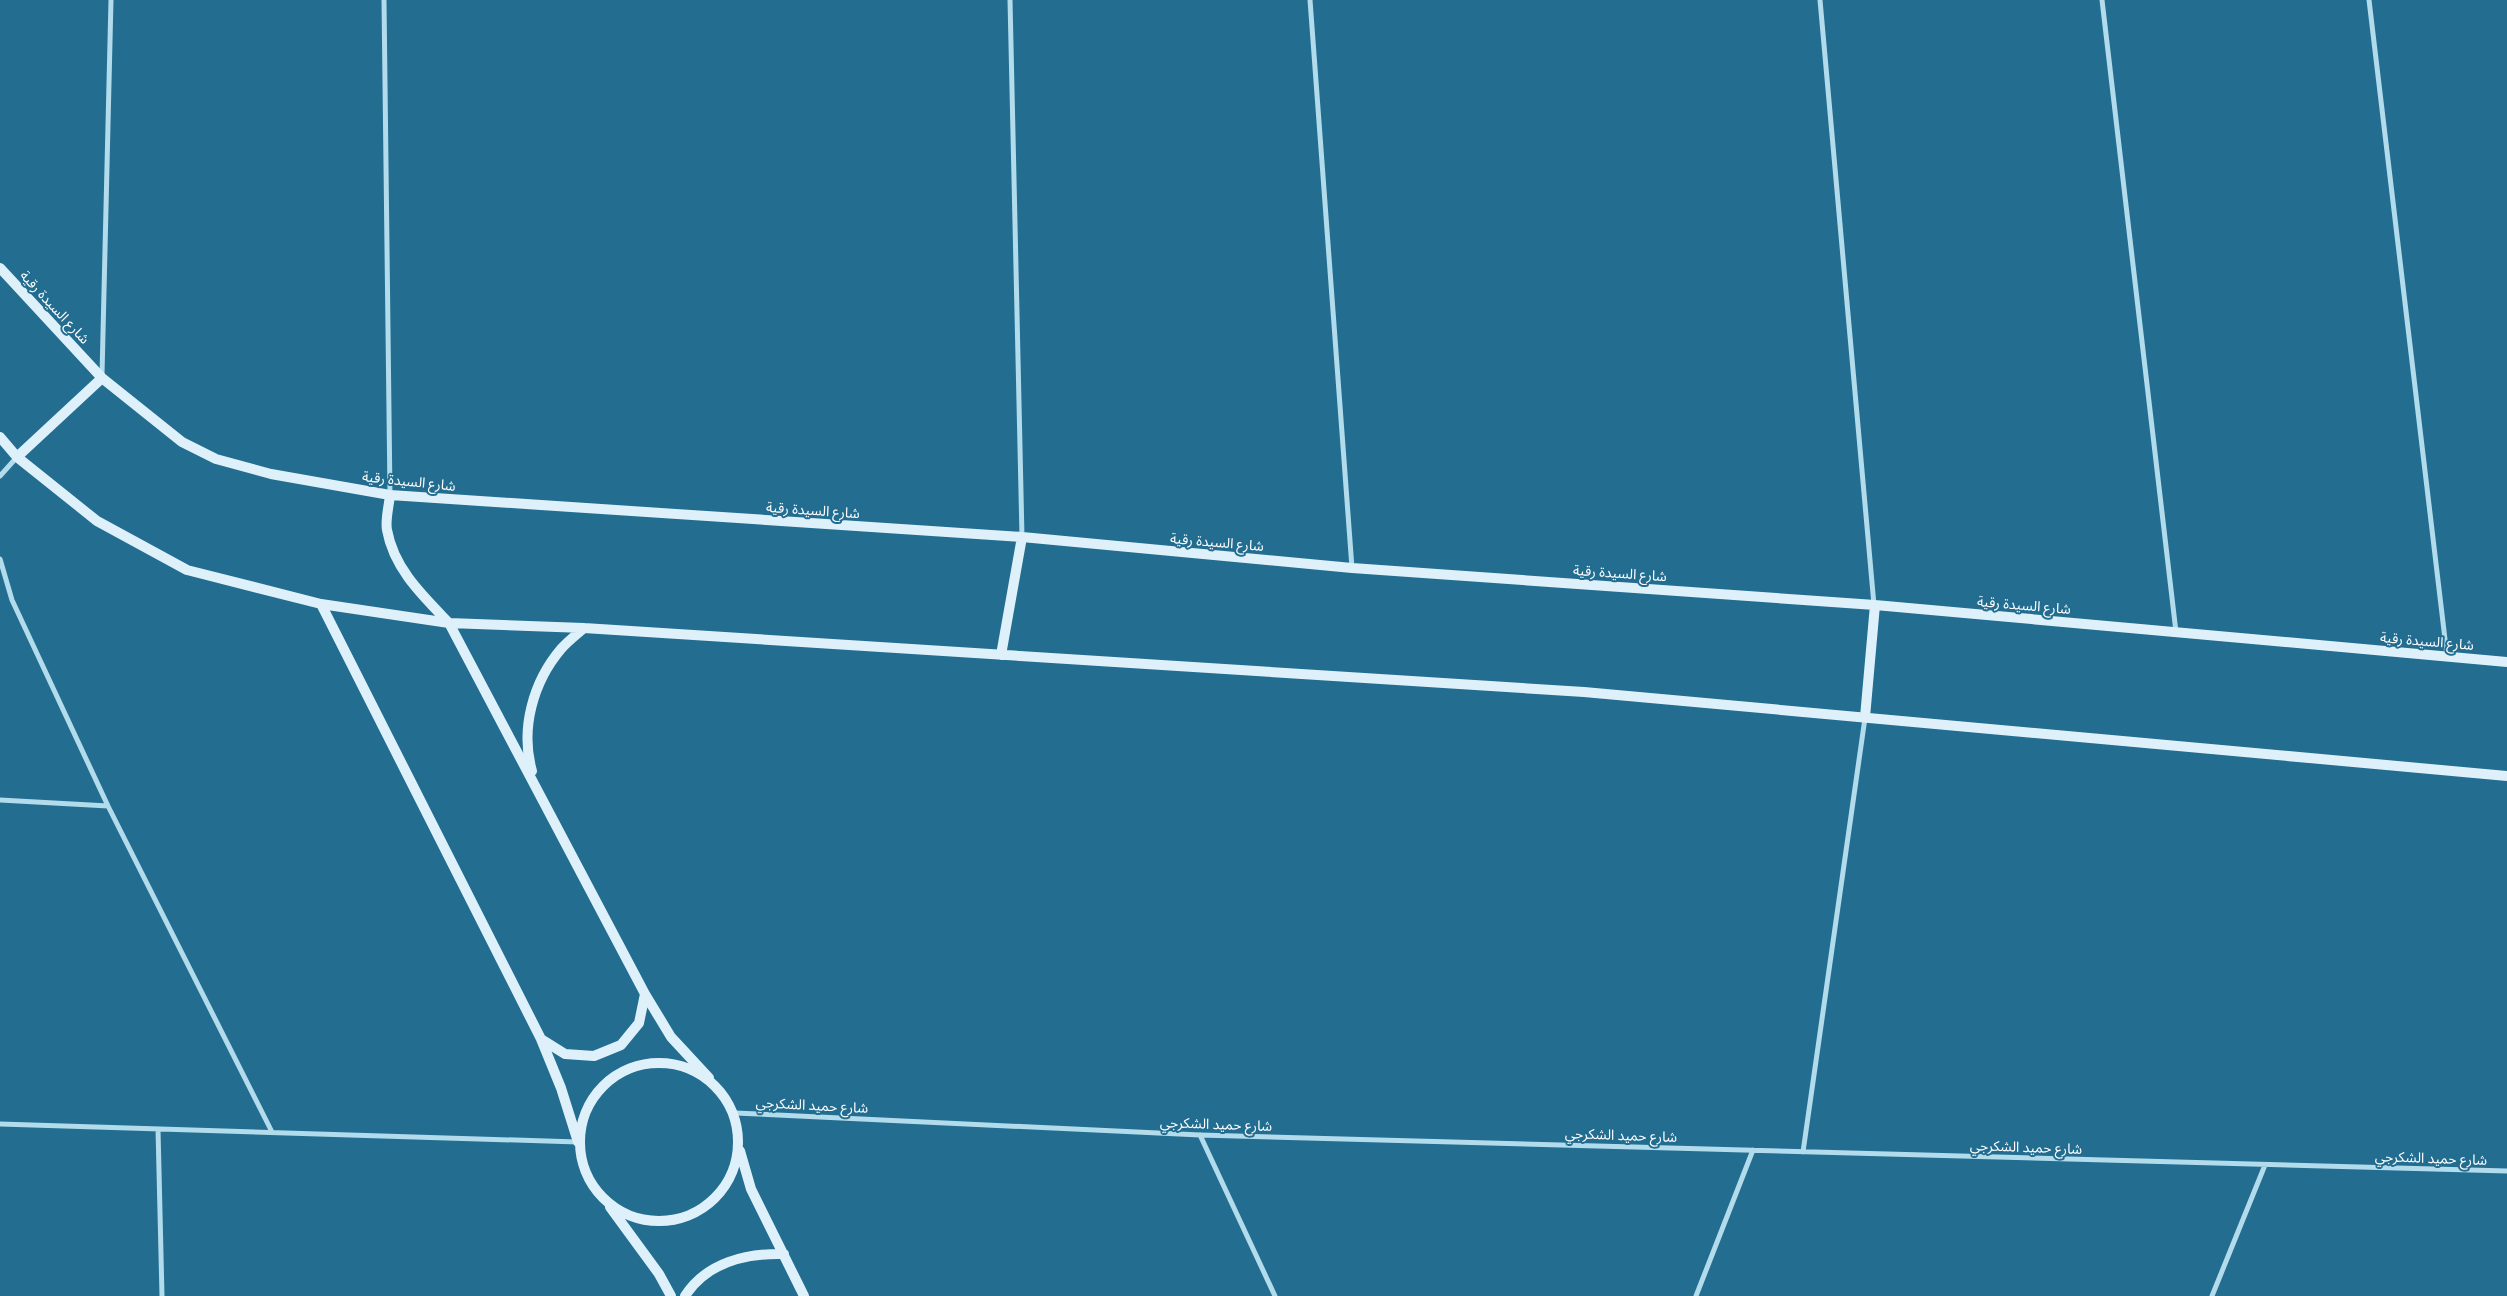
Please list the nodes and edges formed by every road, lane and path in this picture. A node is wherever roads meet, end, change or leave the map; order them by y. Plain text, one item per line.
1 (111, 0) edge
2 (384, 0) edge
3 (1010, 0) edge
4 (1310, 0) edge
5 (1820, 0) edge
6 (2102, 0) edge
7 (2369, 0) edge
8 (0, 268) edge
9 (102, 378) junction
10 (0, 437) edge
11 (16, 457) junction
12 (0, 476) edge
13 (390, 495) junction
14 (1022, 537) junction
15 (0, 559) edge
16 (1352, 568) junction
17 (321, 604) junction
18 (1875, 605) junction
19 (449, 623) junction
20 (584, 628) junction
21 (2176, 632) junction
22 (1001, 654) junction
23 (2447, 656) junction
24 (2507, 662) edge
25 (1865, 717) junction
26 (2507, 776) edge
27 (538, 791) junction
28 (0, 800) edge
29 (108, 806) junction
30 (645, 994) junction
31 (541, 1039) junction
32 (709, 1078) junction
33 (735, 1113) junction
34 (0, 1124) edge
35 (158, 1128) junction
36 (272, 1132) junction
37 (1200, 1135) junction
38 (578, 1142) junction
39 (740, 1150) junction
40 (1753, 1150) junction
41 (1803, 1152) junction
42 (2265, 1165) junction
43 (2507, 1171) edge
44 (608, 1205) junction
45 (784, 1254) junction
46 (162, 1296) edge
47 (671, 1296) edge
48 (685, 1296) edge
49 (804, 1296) edge
50 (1275, 1296) edge
51 (1696, 1296) edge
52 (2212, 1296) edge

1 - 9 street
2 - 13 street
3 - 14 street
4 - 16 street
5 - 18 street
6 - 21 street
7 - 23 street
8 - 9 main road, شارع السيدة رقية
9 - 11 main road
9 - 13 main road, شارع السيدة رقية
10 - 11 main road
11 - 12 street
11 - 17 main road
13 - 14 main road, شارع السيدة رقية
13 - 19 main road
14 - 16 main road, شارع السيدة رقية
14 - 22 main road
15 - 29 street
16 - 18 main road, شارع السيدة رقية
17 - 19 main road
17 - 31 main road
18 - 21 main road, شارع السيدة رقية
18 - 25 main road
19 - 20 main road
19 - 27 main road
20 - 22 main road
20 - 27 main road
21 - 23 main road, شارع السيدة رقية
22 - 25 main road
23 - 24 main road, شارع السيدة رقية
25 - 26 main road
25 - 41 street
27 - 30 main road
28 - 29 street
29 - 36 street
30 - 31 main road
30 - 32 main road
31 - 38 main road
32 - 33 main road
32 - 38 main road
33 - 37 street, شارع حميد الشكرجي
33 - 39 main road
34 - 35 street
35 - 36 street
35 - 46 street
36 - 38 street
37 - 40 street, شارع حميد الشكرجي
37 - 50 street
38 - 44 main road
39 - 44 main road
39 - 45 main road
40 - 41 street, شارع حميد الشكرجي
40 - 51 street
41 - 42 street, شارع حميد الشكرجي
42 - 43 street, شارع حميد الشكرجي
42 - 52 street
44 - 47 main road
45 - 48 main road
45 - 49 main road

